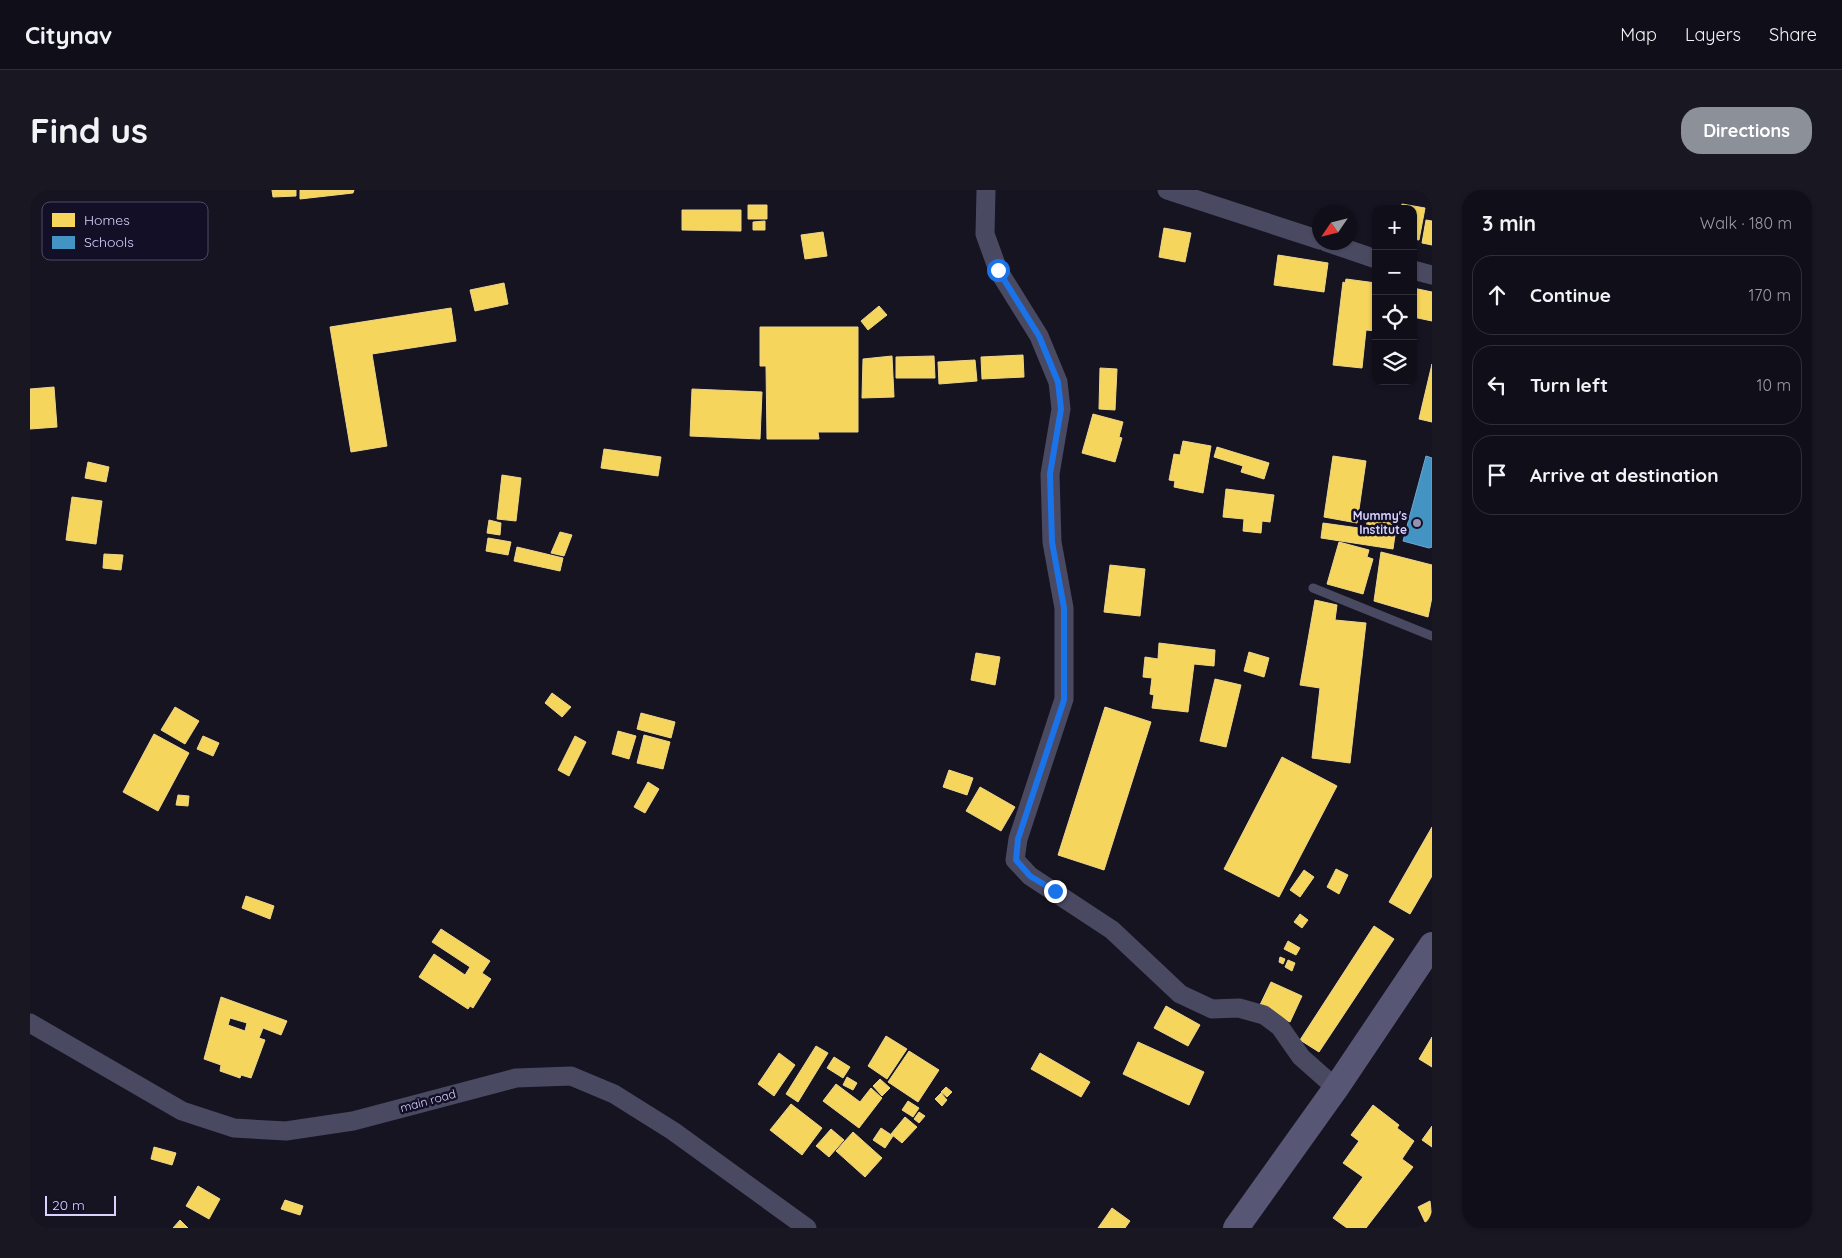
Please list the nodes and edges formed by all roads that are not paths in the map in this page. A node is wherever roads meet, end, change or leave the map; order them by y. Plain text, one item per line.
1 (986, 190) edge
2 (1167, 190) edge
3 (1312, 237) edge
4 (1350, 250) edge
5 (1372, 258) edge
6 (1417, 271) edge
7 (1432, 275) edge
8 (1313, 588) dead end
9 (1432, 636) edge
10 (1432, 945) edge
11 (30, 1023) edge
12 (1336, 1088) junction
13 (807, 1228) edge
14 (1236, 1228) edge

1 - 12 street
2 - 3 street
4 - 5 street
6 - 7 street
8 - 9 lane
10 - 12 main road
11 - 13 street, main road
12 - 14 main road

